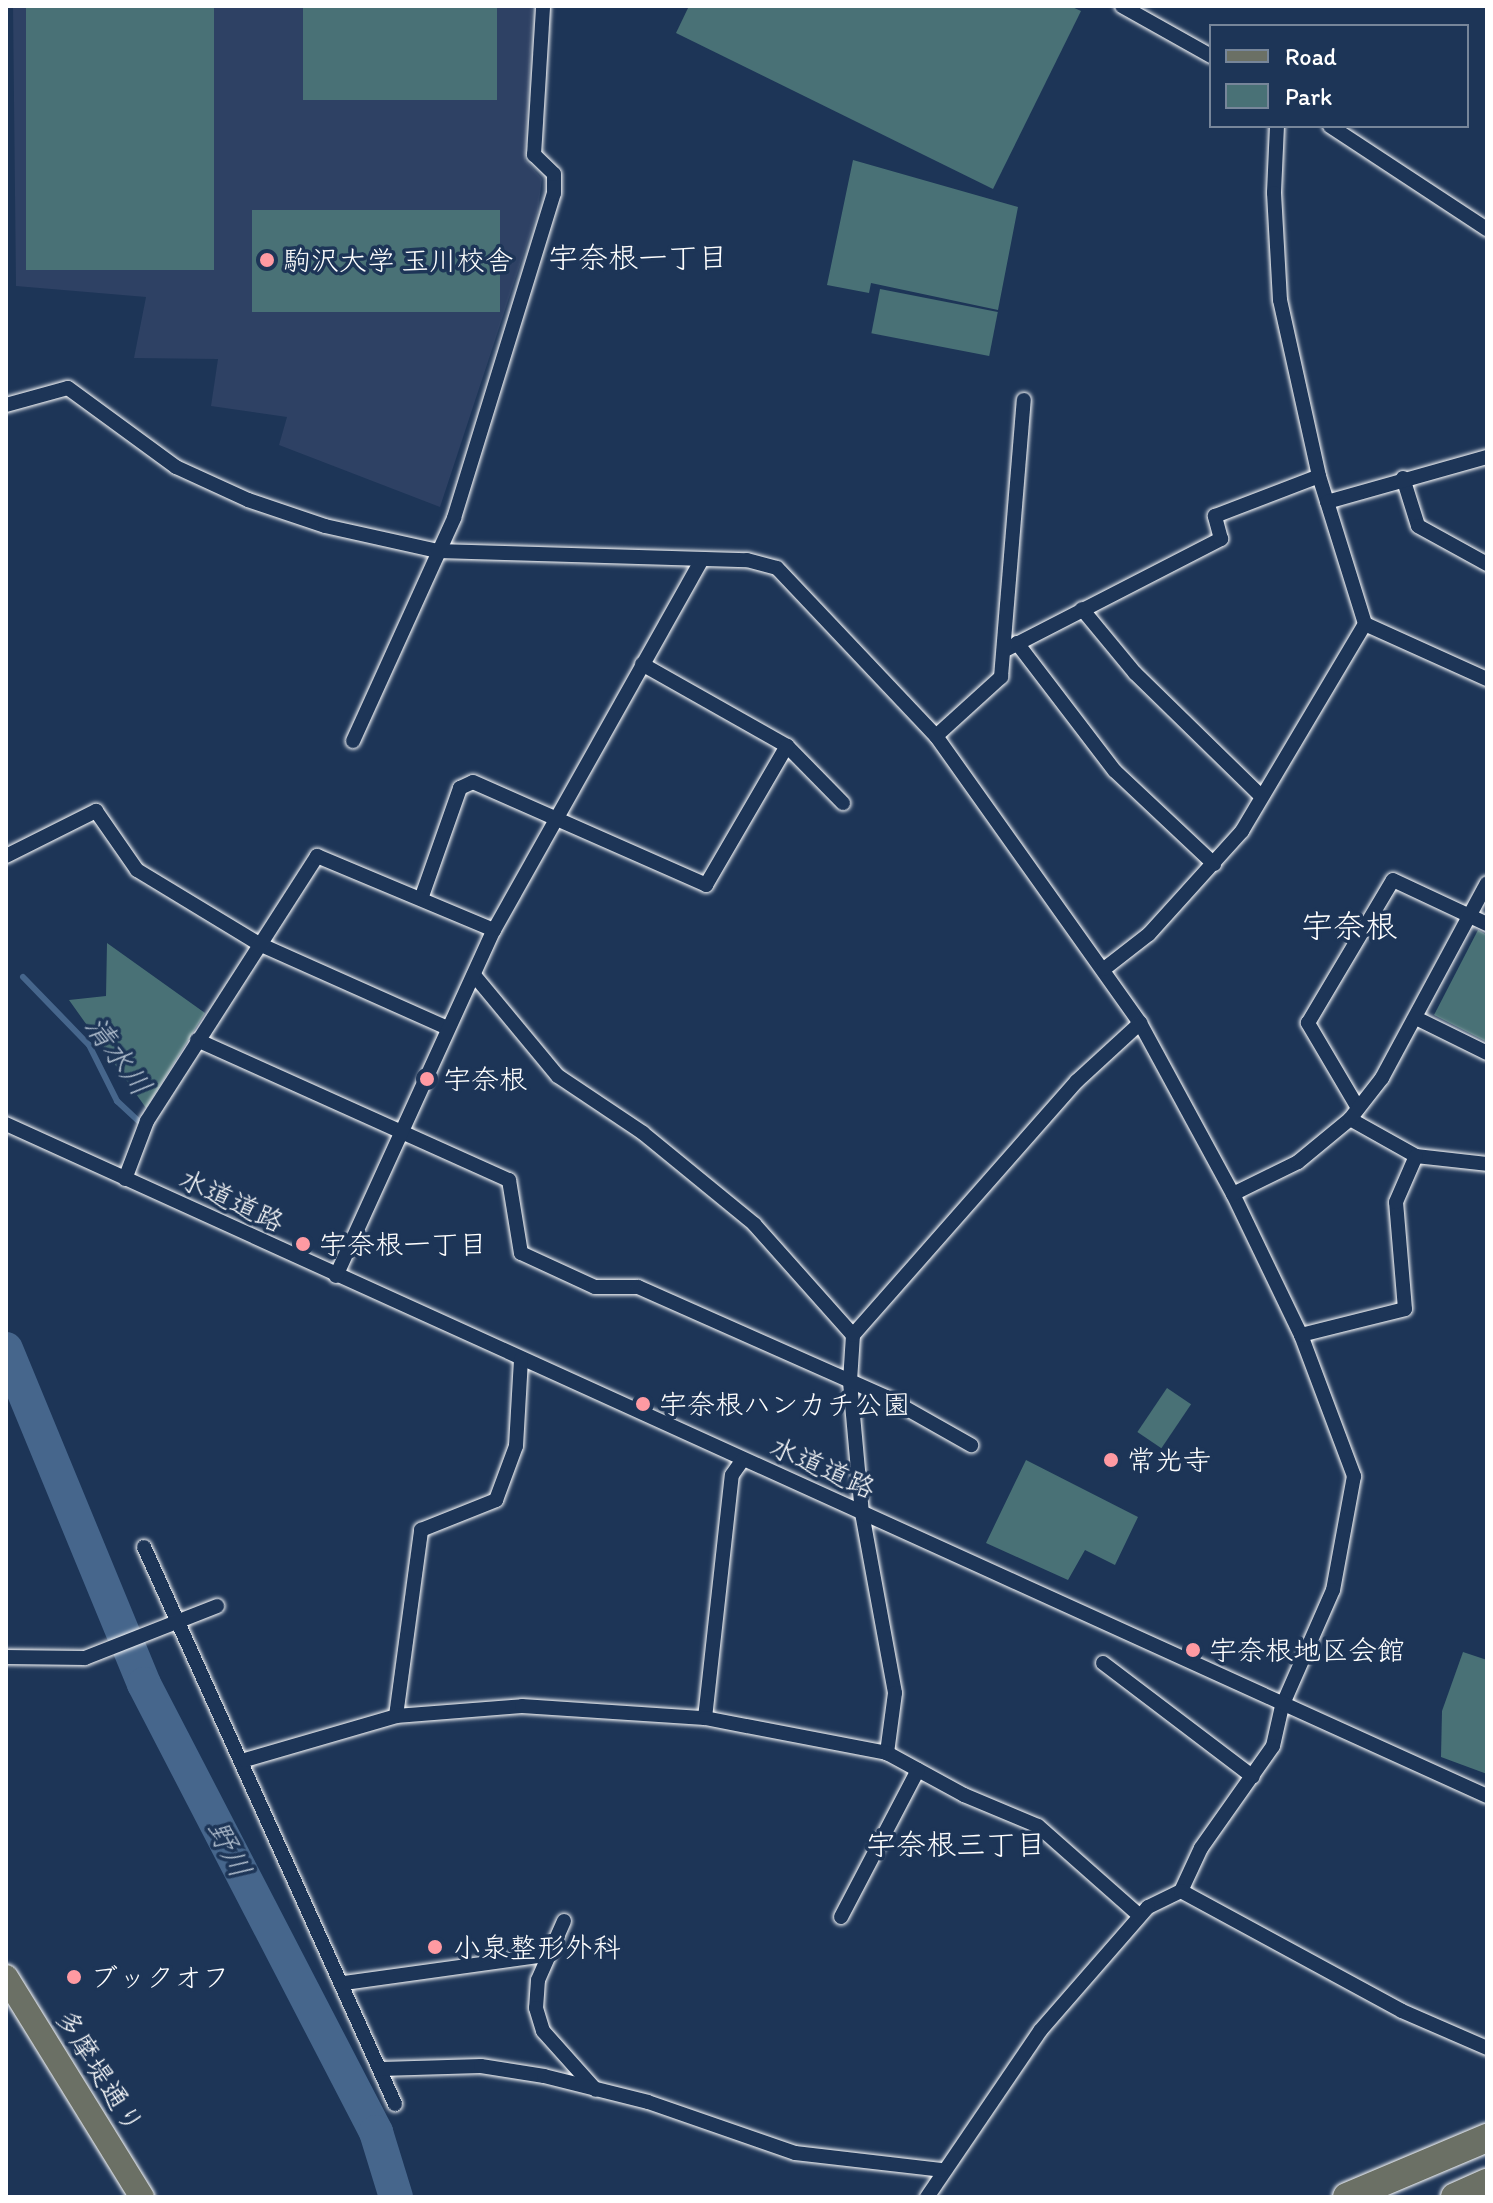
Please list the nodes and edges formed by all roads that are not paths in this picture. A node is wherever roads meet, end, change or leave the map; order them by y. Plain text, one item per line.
1 (543, 6) edge
2 (1122, 6) edge
3 (1209, 55) edge
4 (1277, 128) edge
5 (1333, 128) edge
6 (1487, 229) edge
7 (1024, 400) dead end
8 (6, 405) edge
9 (1487, 457) edge
10 (1319, 476) junction
11 (1403, 478) junction
12 (1327, 502) junction
13 (438, 551) junction
14 (701, 561) junction
15 (1487, 564) edge
16 (1082, 609) junction
17 (1365, 624) junction
18 (1012, 646) junction
19 (642, 664) junction
20 (1487, 679) edge
21 (936, 736) junction
22 (353, 741) dead end
23 (787, 746) junction
24 (1261, 796) junction
25 (843, 803) dead end
26 (556, 818) junction
27 (6, 856) edge
28 (1214, 864) junction
29 (1487, 883) edge
30 (421, 899) junction
31 (1470, 915) junction
32 (1487, 924) edge
33 (494, 930) junction
34 (259, 944) junction
35 (1104, 969) junction
36 (474, 975) junction
37 (1416, 1018) junction
38 (1140, 1023) junction
39 (448, 1028) junction
40 (197, 1040) junction
41 (1487, 1053) edge
42 (1354, 1113) junction
43 (6, 1124) edge
44 (402, 1132) junction
45 (1416, 1156) junction
46 (1487, 1164) edge
47 (125, 1179) junction
48 (1233, 1194) junction
49 (336, 1276) junction
50 (853, 1335) junction
51 (1301, 1335) junction
52 (521, 1359) junction
53 (850, 1382) junction
54 (971, 1445) dead end
55 (743, 1459) junction
56 (862, 1513) junction
57 (144, 1547) dead end
58 (217, 1606) dead end
59 (180, 1617) junction
60 (6, 1657) edge
61 (1103, 1663) dead end
62 (1282, 1706) junction
63 (396, 1716) junction
64 (705, 1718) junction
65 (887, 1753) junction
66 (245, 1760) junction
67 (918, 1770) junction
68 (1253, 1777) junction
69 (1487, 1796) edge
70 (1181, 1891) junction
71 (1139, 1915) junction
72 (841, 1917) dead end
73 (564, 1921) dead end
74 (547, 1955) junction
75 (7, 1980) edge
76 (344, 1983) junction
77 (1487, 2048) edge
78 (381, 2069) junction
79 (596, 2090) junction
80 (395, 2104) dead end
81 (1487, 2138) edge
82 (941, 2170) junction
83 (1487, 2183) edge
84 (142, 2197) edge
85 (927, 2197) edge
86 (1347, 2197) edge
87 (1455, 2197) edge

1 - 13 street
2 - 3 street
4 - 10 street
5 - 6 street
7 - 18 street
8 - 13 street
9 - 11 street
10 - 12 street
10 - 16 street
11 - 12 street
11 - 15 street
12 - 17 street
13 - 14 street
13 - 22 street
14 - 19 street
14 - 21 street
16 - 18 street
16 - 24 street
17 - 20 street
17 - 24 street
18 - 21 street
18 - 28 street
19 - 23 street
19 - 26 street
21 - 35 street
23 - 25 street
23 - 26 street
24 - 28 street
26 - 30 street
26 - 33 street
27 - 34 street
28 - 35 street
29 - 31 street
30 - 33 street
30 - 34 street
31 - 32 street
31 - 37 street
31 - 42 street
33 - 36 street
34 - 39 street
34 - 40 street
35 - 38 street
36 - 39 street
36 - 50 street
37 - 41 street
37 - 42 street
38 - 48 street
38 - 50 street
39 - 44 street
40 - 44 street
40 - 47 street
42 - 45 street
42 - 48 street
43 - 47 street, 水道道路
44 - 49 street
44 - 53 street
45 - 46 street
45 - 51 street
47 - 49 street, 水道道路
48 - 51 street
49 - 52 street, 水道道路
50 - 53 street
51 - 62 street
52 - 55 street, 水道道路
52 - 63 street
53 - 54 street
53 - 56 street
55 - 56 street, 水道道路
55 - 64 street
56 - 62 street, 水道道路
56 - 65 street
57 - 59 street
58 - 59 street
59 - 60 street
59 - 66 street
61 - 68 street
62 - 68 street
62 - 69 street, 水道道路
63 - 64 street
63 - 66 street
64 - 65 street
65 - 67 street
66 - 76 street
67 - 71 street
67 - 72 street
68 - 70 street
70 - 71 street
70 - 77 street
71 - 82 street
73 - 74 street
74 - 76 street
74 - 79 street
75 - 84 main road, 多摩堤通り
76 - 78 street
78 - 79 street
78 - 80 street
79 - 82 street
81 - 86 highway
82 - 85 street
83 - 87 highway

